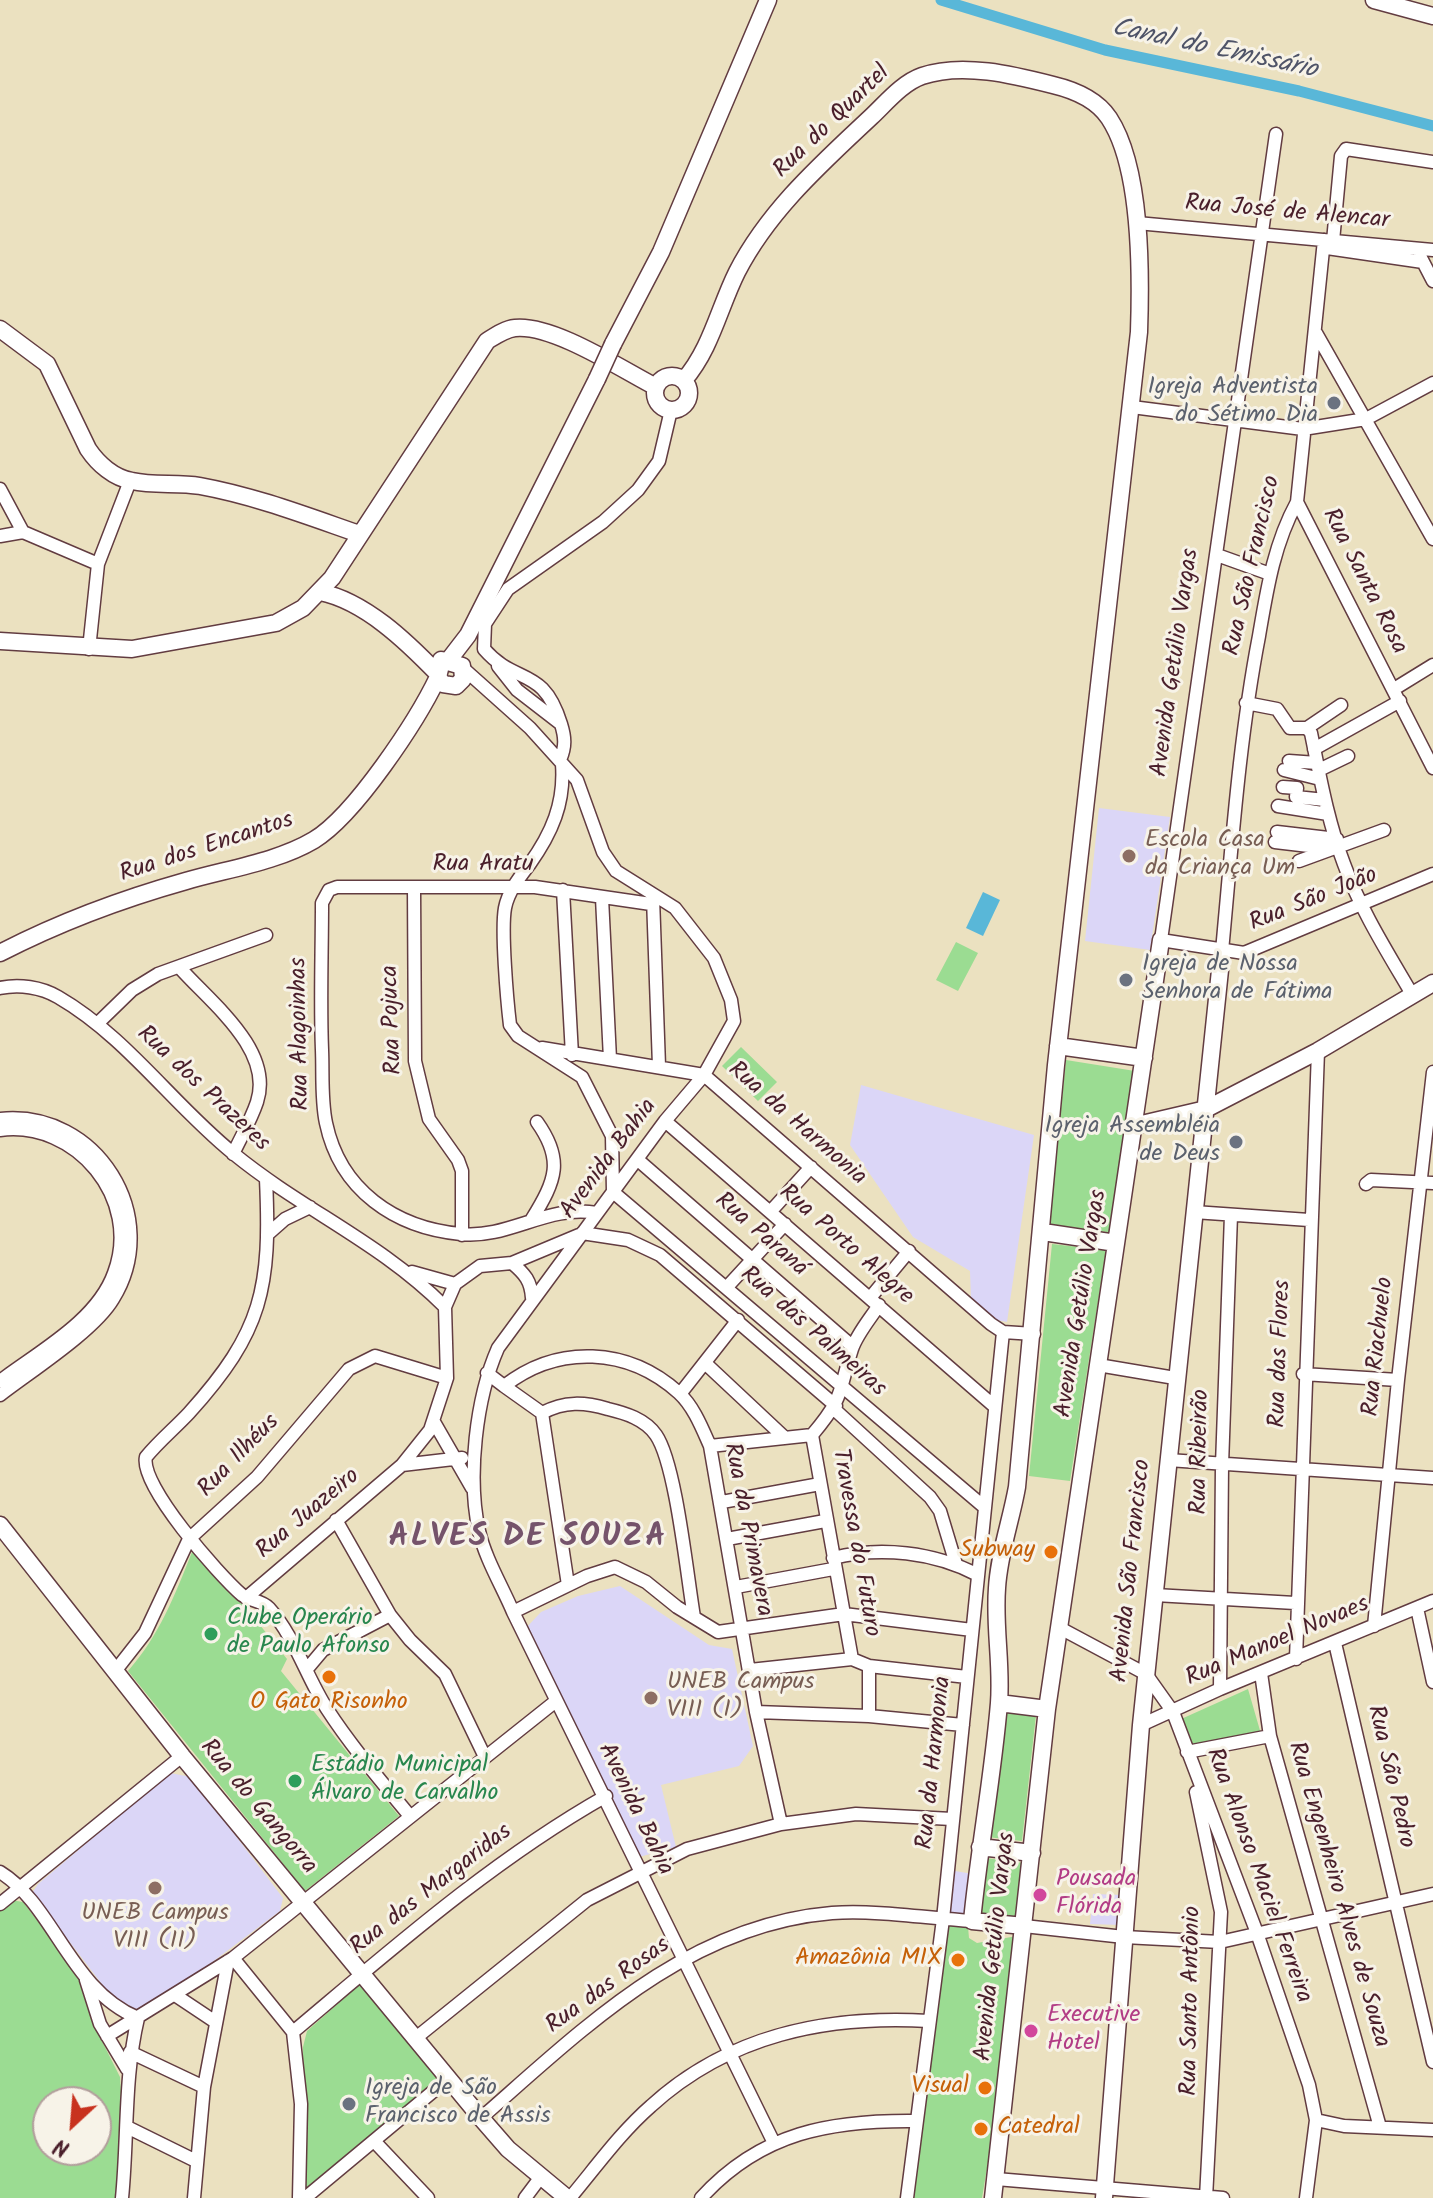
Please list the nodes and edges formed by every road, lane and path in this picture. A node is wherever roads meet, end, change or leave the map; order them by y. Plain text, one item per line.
1 (768, 0) edge
2 (1374, 0) edge
3 (1433, 16) edge
4 (1108, 116) joint
5 (1276, 134) dead end
6 (1433, 162) edge
7 (1137, 223) junction
8 (1262, 232) junction
9 (1327, 243) junction
10 (1416, 248) junction
11 (1433, 250) edge
12 (1423, 262) junction
13 (1433, 281) edge
14 (0, 329) edge
15 (1316, 333) junction
16 (684, 380) junction
17 (1433, 383) edge
18 (656, 387) junction
19 (1132, 407) junction
20 (671, 410) junction
21 (1366, 419) junction
22 (1234, 420) junction
23 (1303, 429) junction
24 (130, 481) junction
25 (0, 489) edge
26 (1297, 502) junction
27 (23, 532) junction
28 (359, 534) junction
29 (0, 536) edge
30 (1433, 539) edge
31 (1217, 555) junction
32 (98, 564) junction
33 (1270, 574) junction
34 (332, 578) junction
35 (320, 592) junction
36 (342, 596) junction
37 (0, 641) edge
38 (89, 649) junction
39 (1433, 665) edge
40 (498, 666) junction
41 (450, 673) junction
42 (489, 695) junction
43 (1397, 695) junction
44 (1246, 703) junction
45 (1341, 705) dead end
46 (561, 724) junction
47 (1307, 728) junction
48 (1314, 749) junction
49 (1348, 756) dead end
50 (561, 762) junction
51 (1286, 765) dead end
52 (1433, 768) edge
53 (1319, 771) junction
54 (1283, 787) dead end
55 (1325, 800) junction
56 (1278, 806) dead end
57 (1328, 814) junction
58 (1384, 830) dead end
59 (1276, 837) dead end
60 (1335, 844) junction
61 (1299, 861) dead end
62 (1433, 874) edge
63 (514, 887) junction
64 (414, 888) junction
65 (563, 890) junction
66 (602, 898) junction
67 (652, 900) junction
68 (322, 903) joint
69 (1362, 906) junction
70 (266, 935) dead end
71 (1161, 940) junction
72 (1222, 951) junction
73 (0, 953) edge
74 (180, 968) junction
75 (1433, 983) edge
76 (0, 988) edge
77 (1413, 996) junction
78 (98, 1023) junction
79 (1058, 1046) junction
80 (532, 1047) junction
81 (1318, 1051) junction
82 (572, 1055) junction
83 (593, 1057) junction
84 (1144, 1058) junction
85 (610, 1059) junction
86 (659, 1066) junction
87 (1433, 1072) edge
88 (704, 1075) junction
89 (582, 1077) junction
90 (1206, 1109) junction
91 (0, 1119) edge
92 (665, 1121) junction
93 (537, 1122) dead end
94 (1133, 1126) junction
95 (1430, 1126) edge
96 (0, 1130) edge
97 (80, 1144) junction
98 (233, 1154) junction
99 (638, 1160) junction
100 (811, 1167) junction
101 (266, 1179) junction
102 (1427, 1183) edge
103 (1366, 1184) dead end
104 (613, 1192) junction
105 (310, 1207) junction
106 (771, 1211) junction
107 (1194, 1212) junction
108 (597, 1213) junction
109 (1231, 1215) junction
110 (532, 1219) junction
111 (1309, 1220) junction
112 (785, 1224) junction
113 (1043, 1232) junction
114 (582, 1233) junction
115 (268, 1234) junction
116 (462, 1235) junction
117 (1116, 1243) junction
118 (909, 1251) junction
119 (753, 1259) junction
120 (512, 1263) junction
121 (409, 1271) junction
122 (455, 1284) junction
123 (727, 1287) junction
124 (532, 1298) junction
125 (875, 1302) junction
126 (445, 1307) junction
127 (738, 1320) junction
128 (1003, 1332) junction
129 (1034, 1334) junction
130 (852, 1346) junction
131 (52, 1348) junction
132 (705, 1363) junction
133 (1098, 1365) junction
134 (487, 1373) junction
135 (1303, 1374) junction
136 (447, 1378) junction
137 (1175, 1378) junction
138 (1398, 1380) junction
139 (0, 1381) edge
140 (504, 1386) junction
141 (844, 1390) junction
142 (680, 1394) junction
143 (0, 1395) edge
144 (994, 1406) junction
145 (835, 1407) junction
146 (542, 1413) junction
147 (434, 1422) junction
148 (812, 1435) junction
149 (784, 1437) junction
150 (710, 1446) junction
151 (476, 1455) junction
152 (458, 1459) junction
153 (1168, 1460) junction
154 (402, 1465) junction
155 (1222, 1465) junction
156 (1301, 1468) junction
157 (1388, 1474) junction
158 (1433, 1478) edge
159 (820, 1484) junction
160 (474, 1491) junction
161 (722, 1502) junction
162 (983, 1506) junction
163 (336, 1520) junction
164 (825, 1521) junction
165 (0, 1525) edge
166 (189, 1539) junction
167 (727, 1539) junction
168 (833, 1564) junction
169 (956, 1564) junction
170 (978, 1575) junction
171 (568, 1585) junction
172 (736, 1587) junction
173 (1155, 1595) junction
174 (246, 1598) junction
175 (1223, 1598) junction
176 (1433, 1601) edge
177 (1295, 1603) junction
178 (1417, 1608) junction
179 (513, 1612) junction
180 (844, 1614) junction
181 (390, 1615) junction
182 (694, 1617) junction
183 (1374, 1626) junction
184 (1058, 1627) junction
185 (744, 1630) junction
186 (972, 1630) junction
187 (1335, 1643) junction
188 (852, 1659) junction
189 (1296, 1659) junction
190 (869, 1666) junction
191 (307, 1669) junction
192 (116, 1670) junction
193 (750, 1670) junction
194 (1261, 1673) junction
195 (1146, 1674) junction
196 (967, 1677) junction
197 (1433, 1682) edge
198 (1220, 1689) junction
199 (556, 1701) junction
200 (999, 1703) junction
201 (1047, 1709) junction
202 (756, 1712) junction
203 (1173, 1712) junction
204 (869, 1716) junction
205 (963, 1725) junction
206 (1141, 1725) junction
207 (1270, 1736) junction
208 (1188, 1755) junction
209 (182, 1756) junction
210 (485, 1757) junction
211 (606, 1796) junction
212 (409, 1815) junction
213 (952, 1819) junction
214 (781, 1824) junction
215 (980, 1847) junction
216 (1032, 1853) junction
217 (640, 1871) junction
218 (0, 1872) edge
219 (20, 1889) junction
220 (1433, 1894) edge
221 (1395, 1901) junction
222 (305, 1902) junction
223 (0, 1904) edge
224 (1321, 1918) junction
225 (943, 1919) junction
226 (972, 1921) junction
227 (1024, 1926) junction
228 (1257, 1933) junction
229 (1124, 1937) junction
230 (1220, 1942) junction
231 (230, 1959) junction
232 (682, 1959) junction
233 (363, 1973) junction
234 (85, 1977) junction
235 (175, 1995) junction
236 (138, 2018) junction
237 (214, 2021) junction
238 (929, 2021) junction
239 (293, 2032) junction
240 (107, 2036) junction
241 (417, 2037) junction
242 (130, 2052) junction
243 (729, 2052) junction
244 (1433, 2062) edge
245 (127, 2069) junction
246 (448, 2079) junction
247 (204, 2087) junction
248 (481, 2118) junction
249 (1316, 2120) junction
250 (916, 2121) junction
251 (1380, 2127) junction
252 (129, 2128) junction
253 (1433, 2130) edge
254 (374, 2141) junction
255 (773, 2141) junction
256 (196, 2161) junction
257 (540, 2178) junction
258 (996, 2179) junction
259 (1105, 2193) edge
260 (1206, 2197) edge
261 (122, 2198) edge
262 (194, 2198) edge
263 (299, 2198) edge
264 (305, 2198) edge
265 (428, 2198) edge
266 (525, 2198) edge
267 (569, 2198) edge
268 (701, 2198) edge
269 (907, 2198) edge
270 (993, 2198) edge
271 (1223, 2198) edge
272 (1306, 2198) edge

1 - 41 street, bridge
2 - 3 street
4 - 7 street, Avenida Getúlio Vargas
4 - 16 street, Rua do Quartel
5 - 8 street, Avenida Getúlio Vargas
6 - 9 street, Rua São Francisco
7 - 8 street, Rua José de Alencar
7 - 19 street, Avenida Getúlio Vargas
8 - 9 street, Rua José de Alencar
8 - 22 street, Avenida Getúlio Vargas
9 - 10 street, Rua José de Alencar
9 - 12 street, Rua José de Alencar
9 - 15 street, Rua São Francisco
10 - 11 street, Rua José de Alencar
10 - 12 street
12 - 13 street
14 - 24 street
15 - 21 street
15 - 23 street, Rua São Francisco
16 - 18 street
16 - 20 street
17 - 21 street
18 - 20 street
18 - 28 street
19 - 22 street
19 - 79 street, Avenida Getúlio Vargas
20 - 40 street
21 - 23 street
21 - 30 street
22 - 23 street
22 - 31 street, Avenida Getúlio Vargas
23 - 26 street, Rua São Francisco
24 - 28 street
24 - 32 street
25 - 27 street
26 - 33 street, Rua São Francisco
26 - 43 street, Rua Santa Rosa
27 - 29 street
27 - 32 street
28 - 34 street
31 - 33 street
31 - 71 street, Avenida Getúlio Vargas
32 - 38 street
33 - 44 street, Rua São Francisco
34 - 35 street
34 - 36 street
35 - 36 street
35 - 38 street
36 - 41 street
37 - 38 street
39 - 43 street
40 - 46 street
40 - 46 street
41 - 42 street
41 - 42 street, Rua da Harmonia
41 - 73 street, Rua dos Encantos
42 - 50 street, Rua da Harmonia
43 - 48 street
43 - 52 street, Rua Santa Rosa
44 - 47 street
44 - 72 street, Rua São Francisco
45 - 47 street
46 - 50 street
47 - 48 street
48 - 53 street
49 - 53 street
50 - 63 street
50 - 67 street, Rua da Harmonia
51 - 53 street
53 - 55 street
54 - 55 street
55 - 57 street
56 - 57 street
57 - 60 street
58 - 60 street
59 - 60 street
60 - 61 street
60 - 69 street
62 - 69 street, Rua São João
63 - 64 street, Rua Aratu
63 - 65 street, Rua Aratu
63 - 80 street
64 - 68 street, Rua Aratu
64 - 116 street, Rua Pojuca
65 - 66 street, Rua Aratu
65 - 82 street
66 - 67 street, Rua Aratu
66 - 85 street
67 - 86 street
67 - 88 street, Rua da Harmonia
68 - 116 street, Rua Alagoinhas
69 - 72 street, Rua São João
69 - 77 street
70 - 74 street
71 - 72 street, Rua São João
71 - 84 street, Avenida Getúlio Vargas
72 - 90 street, Avenida São Francisco
74 - 78 street
74 - 98 street
75 - 77 street
76 - 78 street, Rua dos Prazeres
77 - 81 street
78 - 98 street, Rua dos Prazeres
79 - 84 street
79 - 113 street, Avenida Getúlio Vargas
80 - 82 street
80 - 89 street
81 - 90 street
81 - 111 street, Rua das Flores
82 - 83 street
83 - 85 street
83 - 89 street
84 - 94 street, Avenida Getúlio Vargas
85 - 86 street
86 - 88 street
87 - 95 street, Rua Riachuelo
88 - 92 street, Avenida Bahia
88 - 100 street, Rua da Harmonia
89 - 104 street
90 - 94 street
90 - 107 street, Avenida São Francisco
91 - 97 street
92 - 99 street, Avenida Bahia
92 - 106 street, Rua Porto Alegre
93 - 110 street
94 - 117 street, Avenida Getúlio Vargas
95 - 102 street, Rua Riachuelo
96 - 97 street
97 - 131 street
98 - 101 street, Rua dos Prazeres
99 - 104 street, Avenida Bahia
99 - 119 street, Rua Paraná
100 - 106 street
100 - 118 street, Rua da Harmonia
101 - 105 street, Rua dos Prazeres
101 - 115 street
102 - 103 street
102 - 138 street, Rua Riachuelo
104 - 108 street, Avenida Bahia
104 - 123 street, Rua das Palmeiras
105 - 115 street
105 - 121 street, Rua dos Prazeres
106 - 112 street, Rua Porto Alegre
107 - 109 street
107 - 137 street, Avenida São Francisco
108 - 110 street, Rua Alagoinhas
108 - 114 street, Avenida Bahia
109 - 111 street
109 - 155 street, Rua Ribeirão
110 - 116 street, Rua Alagoinhas
111 - 135 street, Rua das Flores
112 - 119 street
112 - 125 street, Rua Porto Alegre
113 - 117 street
113 - 129 street, Avenida Getúlio Vargas
114 - 120 street
114 - 124 street, Avenida Bahia
114 - 127 street, Rua das Palmeiras
115 - 166 street
117 - 133 street, Avenida Getúlio Vargas
118 - 125 street
118 - 128 street, Rua da Harmonia
119 - 123 street
119 - 130 street, Rua Paraná
120 - 122 street
120 - 124 street
121 - 122 street, Rua dos Prazeres
121 - 126 street, Rua dos Prazeres
122 - 126 street
123 - 141 street, Rua das Palmeiras
124 - 134 street, Avenida Bahia
125 - 130 street
125 - 144 street, Rua Porto Alegre
126 - 136 street, Rua Juazeiro
127 - 132 street
127 - 145 street, Rua das Palmeiras
128 - 129 street
128 - 144 street, Rua da Harmonia
129 - 200 street, Avenida Getúlio Vargas
130 - 141 street
131 - 139 street
131 - 143 street
132 - 142 street
132 - 149 street
133 - 137 street
133 - 184 street, Avenida Getúlio Vargas
134 - 140 street
134 - 151 street, Avenida Bahia
135 - 138 street
135 - 156 street, Rua das Flores
136 - 147 street, Rua Juazeiro
136 - 166 street, Rua Ilhéus
137 - 153 street, Avenida São Francisco
138 - 157 street, Rua Riachuelo
140 - 142 street, Rua da Primavera
140 - 146 street
141 - 145 street
141 - 162 street, Rua das Palmeiras
142 - 150 street, Rua da Primavera
144 - 162 street, Rua da Harmonia
145 - 148 street
145 - 169 street, Rua das Palmeiras
146 - 171 street
146 - 182 street
147 - 152 street, Avenida Bahia
147 - 154 street, Rua Juazeiro
148 - 149 street
148 - 159 street, Travessa do Futuro
149 - 150 street
150 - 161 street, Rua da Primavera
151 - 152 street
151 - 160 street, Avenida Bahia
152 - 154 street
152 - 160 street, Avenida Bahia
153 - 155 street
153 - 173 street, Avenida São Francisco
154 - 163 street, Rua Juazeiro
155 - 156 street
155 - 175 street, Rua Ribeirão
156 - 157 street
156 - 177 street, Rua das Flores
157 - 158 street
157 - 183 street, Rua Riachuelo
159 - 161 street
159 - 164 street, Travessa do Futuro
160 - 179 street, Avenida Bahia
161 - 167 street, Rua da Primavera
162 - 170 street, Rua da Harmonia
163 - 174 street, Rua Juazeiro
163 - 181 street
164 - 167 street
164 - 168 street, Travessa do Futuro
165 - 192 street, Rua do Gangorra
166 - 174 street
166 - 192 street, Rua Ilhéus
167 - 172 street, Rua da Primavera
168 - 169 street
168 - 172 street
168 - 180 street, Travessa do Futuro
169 - 170 street
170 - 186 street, Rua da Harmonia
171 - 179 street
171 - 182 street
172 - 185 street, Rua da Primavera
173 - 175 street
173 - 195 street, Avenida São Francisco
174 - 191 street
175 - 177 street
175 - 198 street, Rua Ribeirão
176 - 178 street, Rua Manoel Novaes
177 - 189 street, Rua das Flores
178 - 183 street, Rua Manoel Novaes
178 - 197 street
179 - 199 street, Avenida Bahia
180 - 185 street
180 - 186 street
180 - 188 street, Travessa do Futuro
181 - 191 street
181 - 210 street
182 - 185 street
183 - 187 street, Rua Manoel Novaes
184 - 195 street, Rua Alonso Maciel Ferreira
184 - 201 street, Avenida Getúlio Vargas
185 - 193 street, Rua da Primavera
186 - 196 street, Rua da Harmonia
187 - 189 street, Rua Manoel Novaes
187 - 221 street, Rua São Pedro
188 - 190 street
188 - 193 street
189 - 194 street, Rua Manoel Novaes
190 - 196 street
190 - 204 street, Travessa do Futuro
191 - 212 street
192 - 209 street, Rua do Gangorra
193 - 202 street, Rua da Primavera
194 - 198 street, Rua Manoel Novaes
194 - 207 street, Rua Engenheiro Alves de Souza
195 - 203 street, Rua Alonso Maciel Ferreira
195 - 206 street, Avenida São Francisco
196 - 205 street, Rua da Harmonia
198 - 203 street, Rua Manoel Novaes
199 - 210 street
199 - 211 street, Avenida Bahia
200 - 201 street
200 - 215 street, Avenida Getúlio Vargas
201 - 216 street, Avenida Getúlio Vargas
202 - 204 street
202 - 214 street, Rua da Primavera
203 - 206 street, Rua Manoel Novaes
203 - 208 street, Rua Alonso Maciel Ferreira
204 - 205 street
205 - 213 street, Rua da Harmonia
206 - 229 street, Avenida São Francisco
207 - 208 street
207 - 224 street, Rua Engenheiro Alves de Souza
208 - 228 street, Rua Alonso Maciel Ferreira
208 - 230 street, Rua Santo Antônio
209 - 219 street
209 - 222 street, Rua do Gangorra
210 - 212 street
211 - 217 street, Avenida Bahia
211 - 233 street, Rua das Margaridas
212 - 222 street
213 - 214 street
213 - 225 street, Rua da Harmonia
214 - 217 street
215 - 216 street
215 - 226 street, Avenida Getúlio Vargas
216 - 227 street, Avenida Getúlio Vargas
217 - 232 street, Avenida Bahia
217 - 241 street
218 - 219 street
219 - 223 street
219 - 234 street
220 - 221 street
221 - 224 street
221 - 244 street, Rua São Pedro
222 - 231 street
222 - 233 street, Rua do Gangorra
224 - 228 street
224 - 251 street, Rua Engenheiro Alves de Souza
225 - 226 street, Rua das Rosas
225 - 232 street, Rua das Rosas
225 - 238 street, Rua da Harmonia
226 - 227 street
227 - 229 street
227 - 258 street, Avenida Getúlio Vargas
228 - 230 street
228 - 249 street, Rua Alonso Maciel Ferreira
229 - 230 street
229 - 259 street, Avenida São Francisco
230 - 260 street, Rua Santo Antônio
231 - 235 street
231 - 237 street
231 - 239 street
232 - 243 street, Avenida Bahia
232 - 248 street, Rua das Rosas
233 - 239 street, Rua das Margaridas
233 - 241 street, Rua do Gangorra
234 - 236 street
234 - 240 street
235 - 236 street
235 - 237 street
236 - 240 street
236 - 242 street
237 - 247 street
238 - 243 street
238 - 250 street, Rua da Harmonia
239 - 263 street
240 - 245 street
241 - 246 street, Rua do Gangorra
242 - 245 street
242 - 247 street
243 - 255 street, Avenida Bahia
243 - 267 street
245 - 252 street
246 - 248 street, Rua do Gangorra
246 - 254 street
247 - 256 street
248 - 257 street, Rua do Gangorra
249 - 251 street
249 - 272 street, Rua Alonso Maciel Ferreira
250 - 255 street
250 - 269 street, Rua da Harmonia
251 - 253 street
252 - 256 street
252 - 261 street
254 - 264 street
254 - 265 street
255 - 268 street
256 - 262 street
257 - 266 street
257 - 267 street, Rua do Gangorra
258 - 259 street
258 - 270 street, Avenida Getúlio Vargas
259 - 260 street
260 - 271 street

